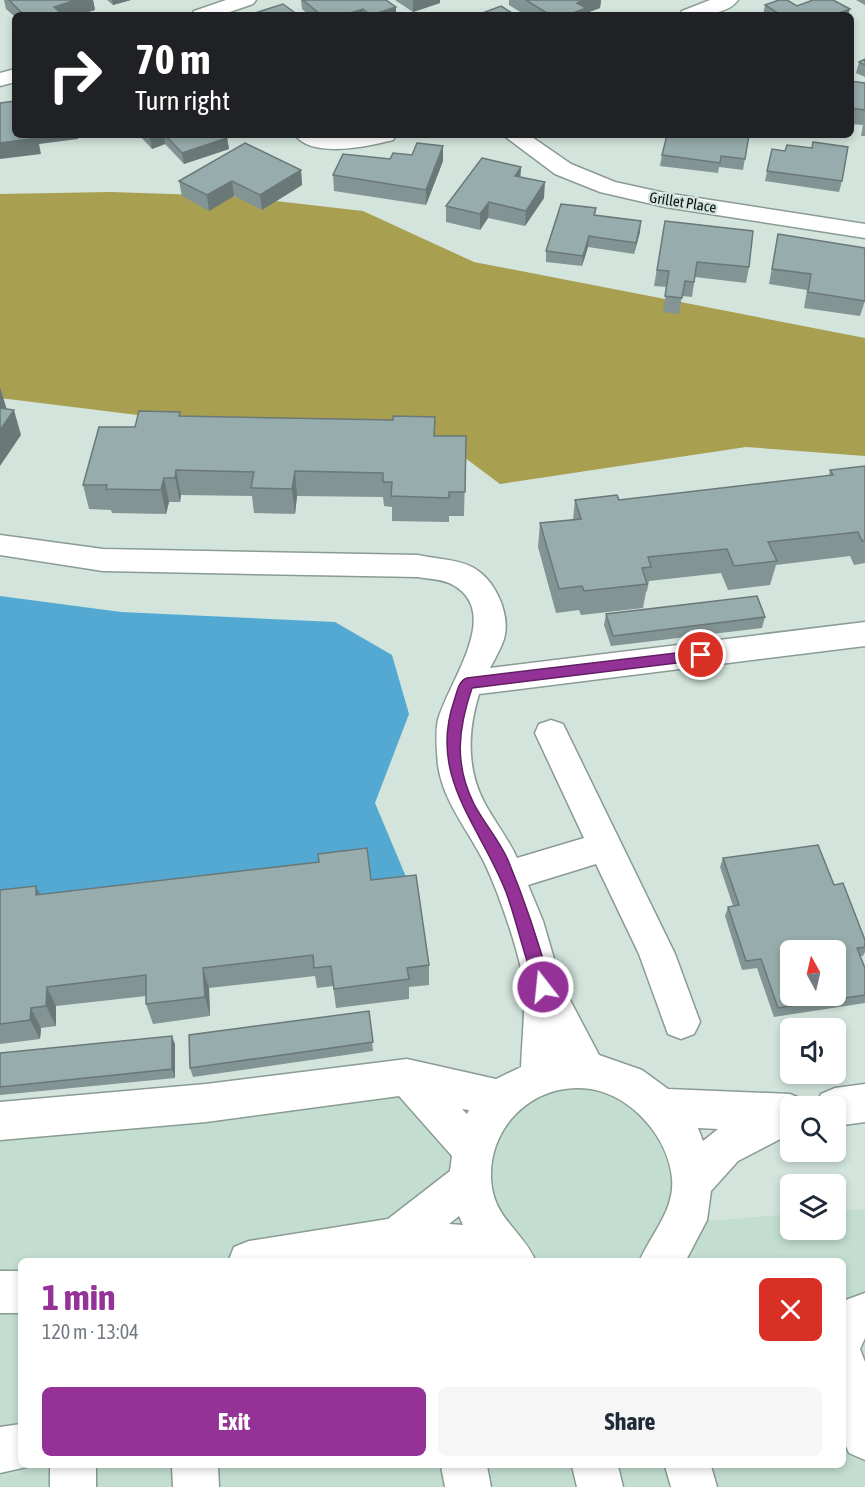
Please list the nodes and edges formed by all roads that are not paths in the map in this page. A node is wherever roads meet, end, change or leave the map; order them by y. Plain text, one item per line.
1 (246, 0) edge
2 (728, 0) edge
3 (210, 12) edge
4 (697, 12) edge
5 (319, 138) edge
6 (374, 138) edge
7 (518, 138) edge
8 (865, 231) edge
9 (0, 545) edge
10 (865, 634) edge
11 (467, 684) junction
12 (551, 733) dead end
13 (608, 846) junction
14 (507, 876) junction
15 (543, 987) junction
16 (681, 1022) dead end
17 (587, 1071) junction
18 (540, 1076) junction
19 (407, 1077) junction
20 (501, 1099) junction
21 (865, 1103) edge
22 (846, 1106) edge
23 (662, 1108) junction
24 (780, 1113) edge
25 (780, 1118) edge
26 (0, 1121) edge
27 (472, 1165) junction
28 (694, 1180) junction
29 (397, 1239) junction
30 (508, 1256) edge
31 (275, 1258) edge
32 (664, 1258) edge
33 (18, 1292) edge
34 (0, 1293) edge
35 (865, 1315) edge
36 (846, 1326) edge
37 (846, 1372) edge
38 (865, 1437) edge
39 (18, 1447) edge
40 (0, 1450) edge
41 (73, 1468) edge
42 (195, 1468) edge
43 (464, 1468) edge
44 (595, 1468) edge
45 (689, 1468) edge
46 (73, 1487) edge
47 (196, 1487) edge
48 (468, 1487) edge
49 (600, 1487) edge
50 (694, 1487) edge

1 - 3 street
2 - 4 street
5 - 6 street
7 - 8 street, Grillet Place
9 - 11 street
10 - 11 street
11 - 14 street
12 - 13 street
13 - 14 street
13 - 16 street
14 - 15 street
15 - 17 street
15 - 18 street
17 - 18 street
17 - 23 street
18 - 20 street
19 - 20 street
19 - 26 street
19 - 27 street
20 - 27 street
21 - 22 street
23 - 24 street
23 - 28 street
25 - 28 street
27 - 29 street
27 - 30 street
28 - 32 street
29 - 30 street
29 - 31 street
33 - 34 street
35 - 36 street
37 - 38 street
39 - 40 street
41 - 46 street
42 - 47 street
43 - 48 street
44 - 49 street
45 - 50 street

